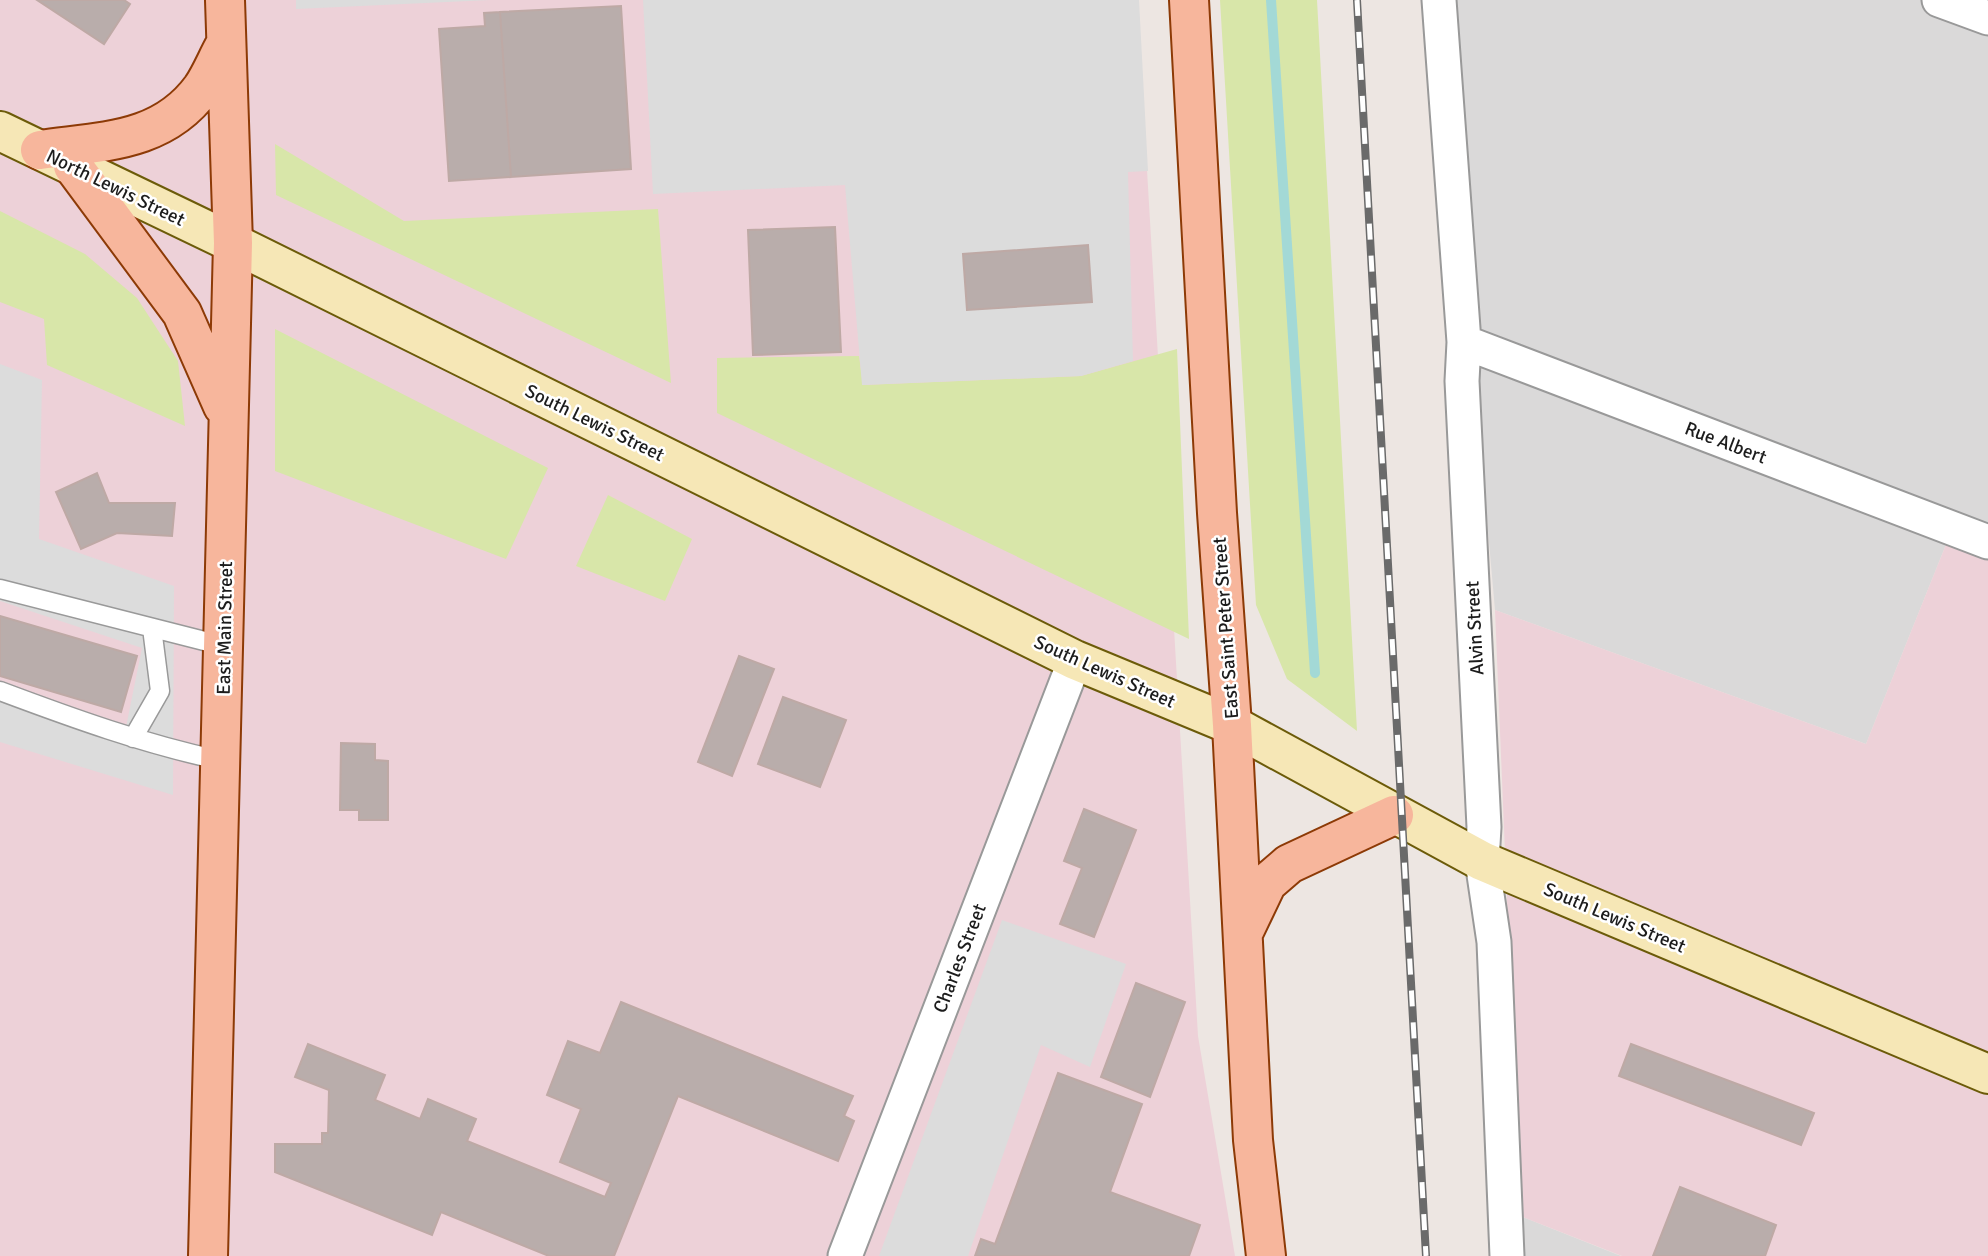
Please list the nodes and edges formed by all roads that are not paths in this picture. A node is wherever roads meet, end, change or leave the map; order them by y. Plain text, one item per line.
1 (225, 0) edge
2 (1189, 0) edge
3 (1440, 0) edge
4 (1939, 0) edge
5 (1988, 18) edge
6 (226, 43) junction
7 (0, 131) edge
8 (57, 158) junction
9 (233, 243) junction
10 (1464, 342) junction
11 (229, 421) junction
12 (1988, 542) edge
13 (0, 589) edge
14 (152, 628) junction
15 (224, 646) junction
16 (1074, 660) junction
17 (0, 691) edge
18 (1232, 725) junction
19 (133, 738) junction
20 (219, 760) junction
21 (1394, 815) junction
22 (1482, 861) junction
23 (1243, 934) junction
24 (1988, 1073) edge
25 (208, 1256) edge
26 (845, 1256) edge
27 (1266, 1256) edge
28 (1507, 1256) edge

1 - 6 main road, East Main Street
2 - 18 main road, East Saint Peter Street
3 - 10 street, Alvin Street
4 - 5 street
6 - 8 main road
6 - 9 main road, East Main Street
7 - 8 main road, North Lewis Street
8 - 9 main road, North Lewis Street
8 - 11 main road
9 - 11 main road, East Main Street
9 - 16 main road, South Lewis Street
10 - 12 street, Rue Albert
10 - 22 street, Alvin Street
11 - 15 main road, East Main Street
13 - 14 lane
14 - 15 lane
14 - 19 lane
15 - 20 main road, East Main Street
16 - 18 main road, South Lewis Street
16 - 26 street, Charles Street
17 - 19 lane
18 - 21 main road, South Lewis Street
18 - 23 main road, East Saint Peter Street
19 - 20 lane
20 - 25 main road, East Main Street
21 - 22 main road, South Lewis Street
21 - 23 main road
22 - 24 main road, South Lewis Street
22 - 28 street, Alvin Street
23 - 27 main road, East Saint Peter Street

